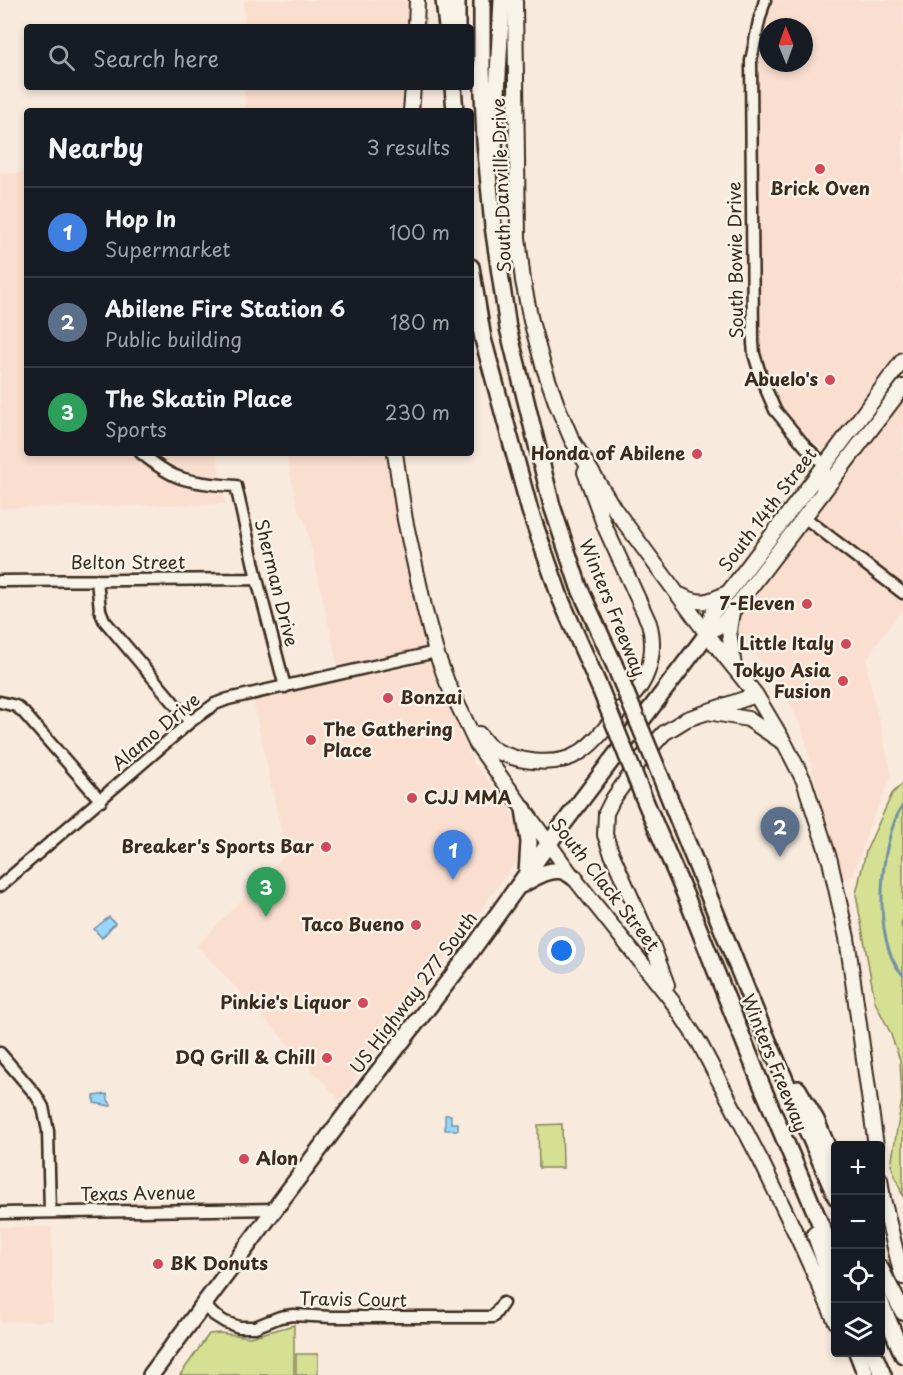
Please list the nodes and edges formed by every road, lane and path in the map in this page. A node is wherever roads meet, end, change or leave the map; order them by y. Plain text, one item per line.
1 (417, 0) edge
2 (444, 0) edge
3 (457, 0) edge
4 (482, 0) edge
5 (502, 0) edge
6 (515, 0) edge
7 (765, 0) edge
8 (416, 24) edge
9 (447, 24) edge
10 (457, 24) edge
11 (413, 90) edge
12 (455, 90) edge
13 (411, 108) edge
14 (457, 108) edge
15 (491, 209) junction
16 (474, 285) edge
17 (903, 360) edge
18 (903, 387) edge
19 (572, 440) junction
20 (144, 456) edge
21 (395, 456) edge
22 (825, 465) junction
23 (819, 497) junction
24 (804, 517) junction
25 (257, 579) junction
26 (97, 580) junction
27 (0, 581) edge
28 (728, 591) junction
29 (903, 592) edge
30 (678, 594) junction
31 (732, 612) junction
32 (707, 634) junction
33 (436, 652) junction
34 (734, 667) junction
35 (285, 687) junction
36 (756, 695) junction
37 (0, 702) edge
38 (460, 712) junction
39 (708, 712) junction
40 (190, 722) junction
41 (785, 744) junction
42 (101, 801) junction
43 (524, 809) junction
44 (549, 843) junction
45 (527, 874) junction
46 (575, 878) junction
47 (2, 880) edge
48 (516, 888) junction
49 (672, 1000) junction
50 (759, 1020) junction
51 (0, 1053) edge
52 (759, 1079) junction
53 (875, 1141) edge
54 (831, 1156) edge
55 (835, 1195) edge
56 (882, 1195) edge
57 (276, 1209) junction
58 (50, 1212) junction
59 (0, 1213) edge
60 (831, 1249) edge
61 (903, 1277) edge
62 (885, 1278) edge
63 (831, 1281) edge
64 (503, 1303) dead end
65 (881, 1303) edge
66 (204, 1305) junction
67 (831, 1311) edge
68 (903, 1312) edge
69 (903, 1354) edge
70 (851, 1357) edge
71 (859, 1357) edge
72 (875, 1357) edge
73 (151, 1375) edge
74 (860, 1375) edge
75 (866, 1375) edge
76 (883, 1375) edge

1 - 8 main road
2 - 9 highway
3 - 10 highway
4 - 15 highway, Winters Freeway
5 - 15 highway
6 - 19 main road, South Danville Drive
7 - 22 street, South Bowie Drive
11 - 13 main road
12 - 14 highway
15 - 50 highway, Winters Freeway, bridge
16 - 52 highway, Winters Freeway, bridge
17 - 22 main road, South 14th Street
18 - 23 main road, South 14th Street
19 - 30 main road, South Danville Drive
19 - 38 main road
20 - 25 street, Sherman Drive
21 - 33 main road, South Clack Street
22 - 23 street
22 - 28 main road, South 14th Street
23 - 24 main road, South 14th Street
24 - 29 street
24 - 31 main road, South 14th Street
25 - 26 street, Belton Street
25 - 35 street, Sherman Drive
26 - 27 street, Belton Street
26 - 40 street
28 - 30 main road
28 - 32 main road, South 14th Street
30 - 32 main road, South Danville Drive
31 - 32 main road, South 14th Street
31 - 34 main road
32 - 34 main road, South Danville Drive
32 - 44 highway, US Highway 277 South
33 - 35 street, Alamo Drive
33 - 38 main road, South Clack Street
34 - 36 main road, South Danville Drive
35 - 40 street, Alamo Drive
36 - 39 main road
36 - 41 main road, South Danville Drive
37 - 42 street
38 - 43 main road, South Clack Street
39 - 41 main road
39 - 49 main road
40 - 42 street, Alamo Drive
41 - 53 main road, South Danville Drive
42 - 47 street, Alamo Drive
43 - 44 main road, South Clack Street
43 - 45 highway
44 - 45 highway, US Highway 277 South
44 - 46 main road, South Clack Street
45 - 48 highway, US Highway 277 South
46 - 48 highway
46 - 49 main road, South Clack Street
48 - 57 highway, US Highway 277 South
49 - 67 main road, South Clack Street
50 - 54 highway
50 - 55 highway, Winters Freeway
51 - 58 street
52 - 60 highway, Winters Freeway
52 - 63 highway
56 - 61 main road
57 - 58 street, Texas Avenue
57 - 66 highway, US Highway 277 South
58 - 59 street, Texas Avenue
62 - 68 highway
64 - 66 street, Travis Court
65 - 69 highway
66 - 73 highway, US Highway 277 South
70 - 74 main road
71 - 75 highway
72 - 76 highway

